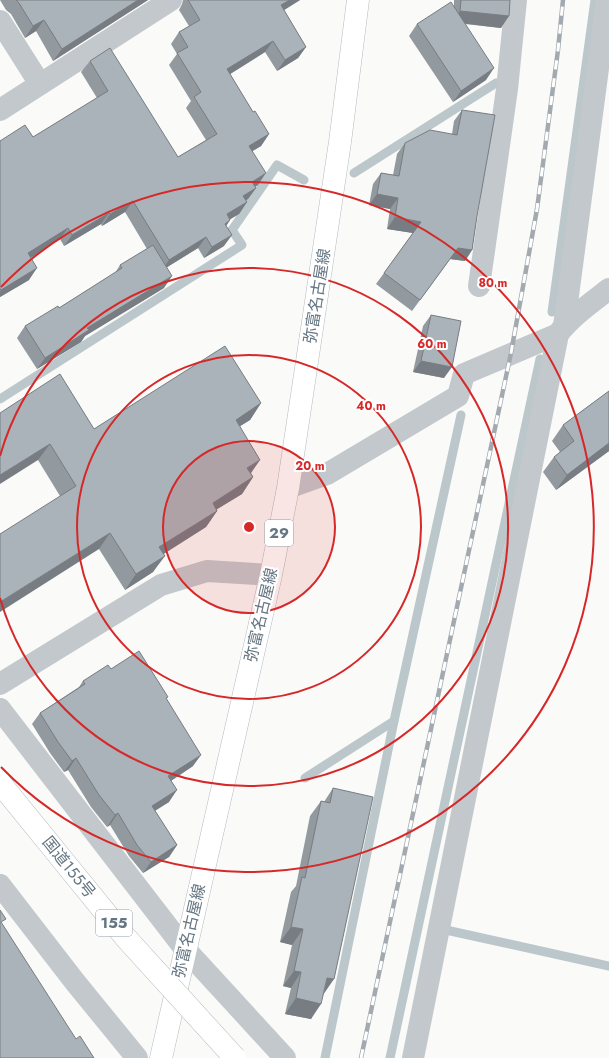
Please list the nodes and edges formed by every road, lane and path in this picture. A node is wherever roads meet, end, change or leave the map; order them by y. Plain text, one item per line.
1 (170, 0) edge
2 (358, 0) edge
3 (516, 0) edge
4 (607, 0) edge
5 (0, 21) edge
6 (40, 84) junction
7 (0, 110) edge
8 (478, 286) dead end
9 (609, 290) edge
10 (561, 330) junction
11 (288, 488) junction
12 (271, 575) junction
13 (0, 684) edge
14 (0, 709) edge
15 (0, 782) edge
16 (0, 885) edge
17 (185, 949) junction
18 (137, 1058) edge
19 (161, 1058) edge
20 (235, 1058) edge
21 (285, 1058) edge
22 (413, 1058) edge

1 - 6 street
2 - 11 main road, 弥富名古屋線 / 29
3 - 8 street
4 - 10 street
5 - 6 street
6 - 7 street
9 - 10 street
10 - 11 street
10 - 22 street
11 - 12 main road, 弥富名古屋線 / 29
12 - 13 street
12 - 17 main road, 弥富名古屋線 / 29
14 - 17 street
15 - 20 main road, 国道155号 / 155, bridge
16 - 18 street
17 - 19 main road, 弥富名古屋線 / 29
17 - 21 street

